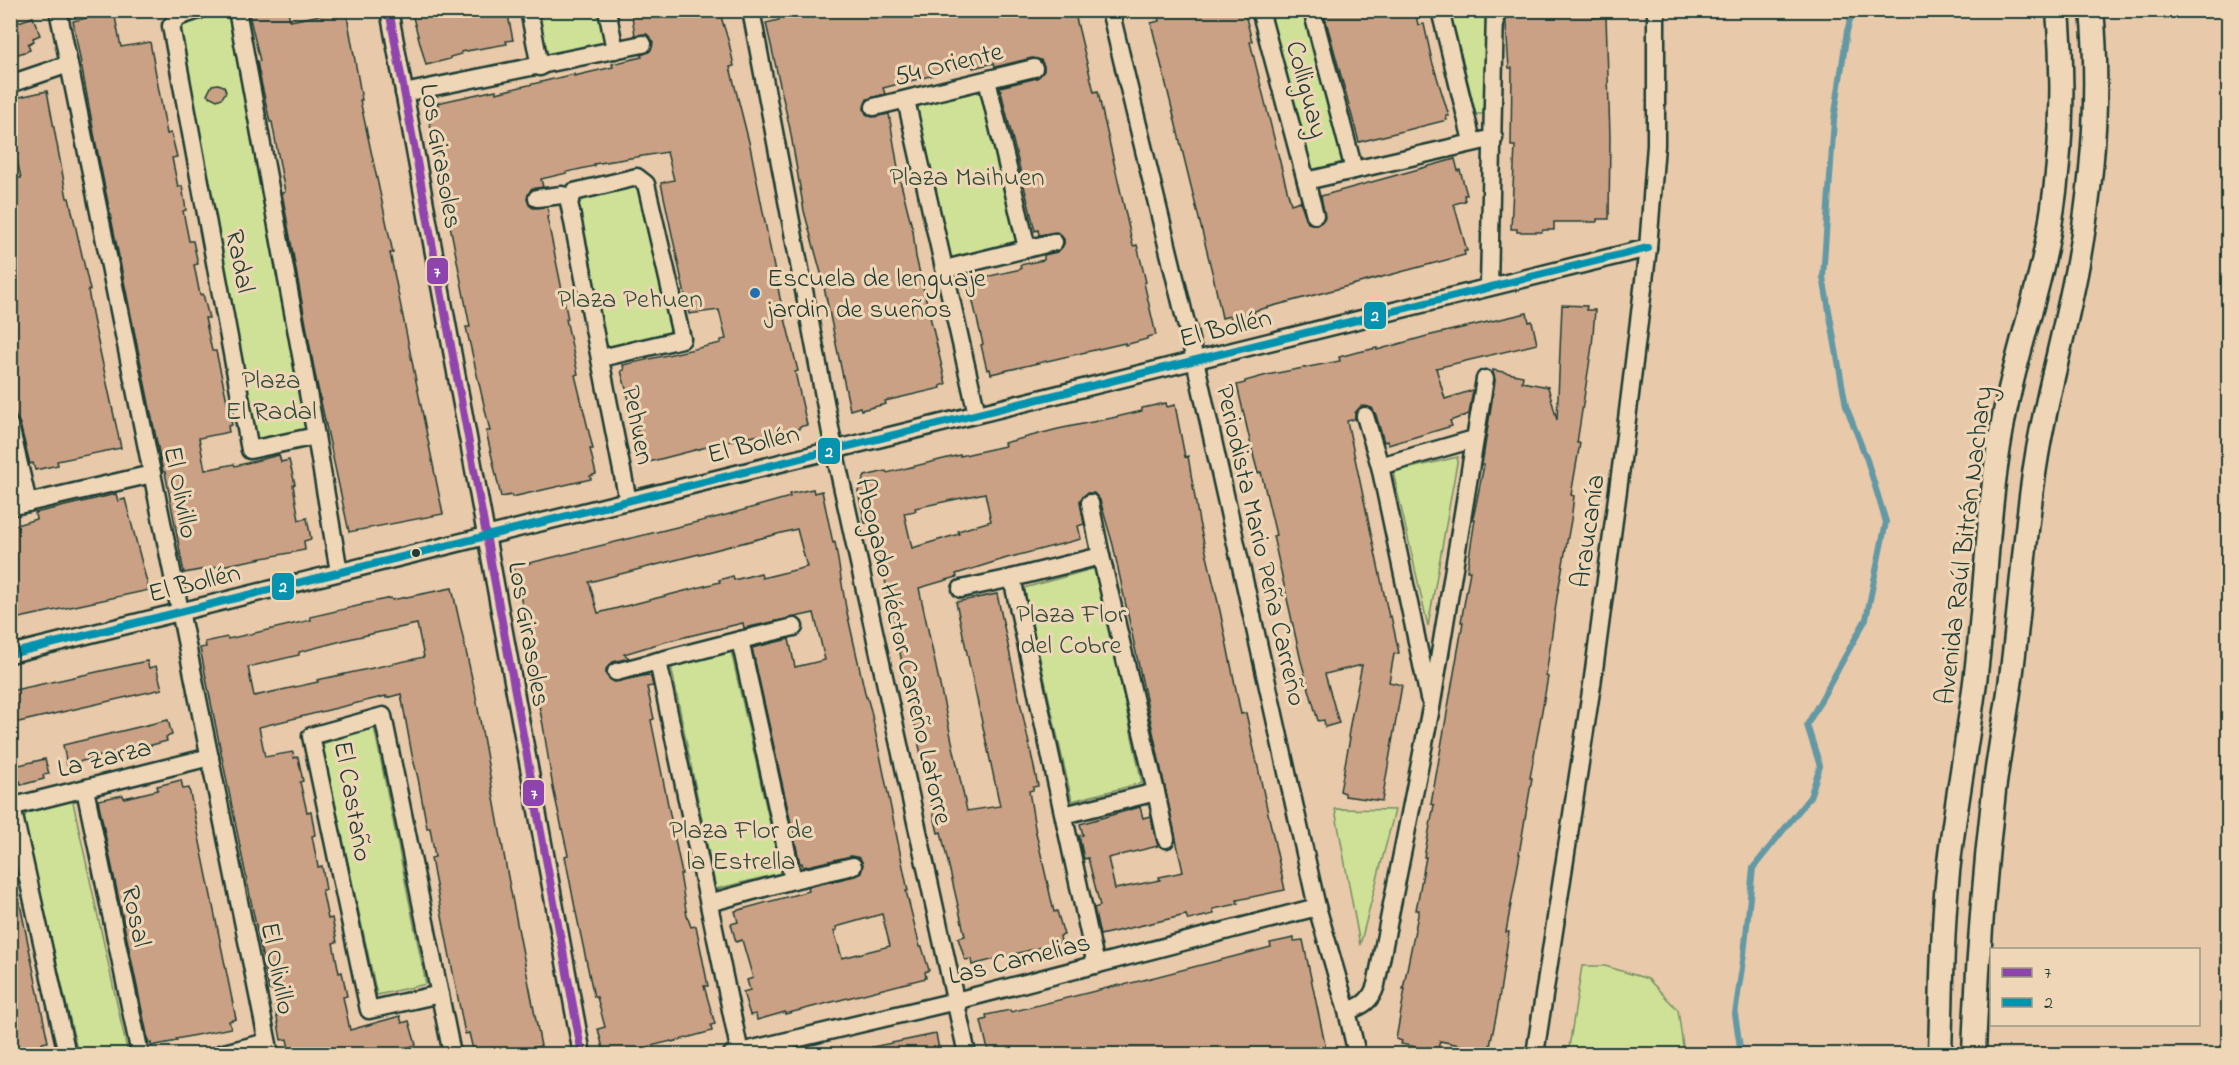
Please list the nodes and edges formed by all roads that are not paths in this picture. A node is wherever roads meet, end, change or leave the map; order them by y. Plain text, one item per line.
1 (58, 10) edge
2 (199, 10) edge
3 (237, 10) edge
4 (389, 10) edge
5 (529, 10) edge
6 (607, 10) edge
7 (752, 10) edge
8 (1110, 10) edge
9 (1260, 10) edge
10 (1312, 10) edge
11 (1440, 10) edge
12 (1496, 10) edge
13 (1656, 10) edge
14 (2058, 10) edge
15 (2092, 10) edge
16 (643, 44) dead end
17 (615, 50) junction
18 (69, 64) junction
19 (540, 67) junction
20 (1034, 68) dead end
21 (987, 80) junction
22 (10, 84) edge
23 (404, 93) junction
24 (906, 100) junction
25 (874, 107) dead end
26 (1494, 138) junction
27 (1472, 141) junction
28 (1354, 170) junction
29 (1306, 181) junction
30 (573, 194) junction
31 (537, 198) dead end
32 (1315, 215) dead end
33 (1054, 242) dead end
34 (1028, 248) junction
35 (1648, 248) junction
36 (945, 269) junction
37 (1489, 287) junction
38 (601, 358) junction
39 (1195, 360) junction
40 (1485, 379) dead end
41 (977, 414) junction
42 (1365, 416) dead end
43 (10, 426) edge
44 (316, 436) junction
45 (1474, 439) junction
46 (834, 449) junction
47 (1380, 466) junction
48 (152, 474) junction
49 (628, 501) junction
50 (28, 503) junction
51 (1090, 503) dead end
52 (10, 507) edge
53 (486, 536) junction
54 (1101, 556) junction
55 (339, 572) junction
56 (1012, 578) junction
57 (962, 588) dead end
58 (180, 612) junction
59 (794, 627) dead end
60 (740, 640) junction
61 (10, 654) edge
62 (658, 661) junction
63 (616, 672) dead end
64 (1431, 708) junction
65 (210, 757) junction
66 (84, 789) junction
67 (1156, 792) junction
68 (11, 807) edge
69 (1064, 814) junction
70 (1166, 839) dead end
71 (853, 866) dead end
72 (793, 880) junction
73 (709, 903) junction
74 (1317, 907) junction
75 (1096, 964) junction
76 (1942, 992) junction
77 (1976, 992) junction
78 (440, 994) junction
79 (956, 1001) junction
80 (1347, 1011) junction
81 (269, 1048) edge
82 (67, 1054) edge
83 (140, 1054) edge
84 (220, 1054) edge
85 (452, 1054) edge
86 (582, 1054) edge
87 (736, 1054) edge
88 (967, 1054) edge
89 (1357, 1054) edge
90 (1535, 1054) edge
91 (1940, 1054) edge
92 (1974, 1054) edge

1 - 18 street, El Olivillo
2 - 44 street, Radal
3 - 44 street, Radal
4 - 23 street, Los Girasoles
5 - 19 street
6 - 17 street
7 - 46 street, Abogado Héctor Carreño Latorre
8 - 39 street, Periodista Mario Peña Carreño
9 - 29 street, Colliguay
10 - 28 street, Colliguay
11 - 27 street
12 - 26 street
13 - 35 street, Araucanía
14 - 76 street, Avenida Raúl Bitrán Nachary
15 - 77 street
16 - 17 street
17 - 19 street
18 - 22 street
18 - 48 street, El Olivillo
19 - 23 street
20 - 21 street, 54 Oriente
21 - 24 street, 54 Oriente
21 - 34 street
23 - 53 street, Los Girasoles
24 - 25 street, 54 Oriente
24 - 36 street
26 - 27 street, Colliguay
26 - 37 street
27 - 28 street, Colliguay
28 - 29 street, Colliguay
29 - 32 street, Colliguay
30 - 31 street
30 - 38 street, Pehuen
30 - 38 street
33 - 34 street
34 - 36 street
35 - 37 street, El Bollén
35 - 90 street, Araucanía
36 - 41 street
37 - 39 street, El Bollén
38 - 49 street, Pehuen
39 - 41 street, El Bollén
39 - 74 street, Periodista Mario Peña Carreño
40 - 45 street
41 - 46 street, El Bollén
42 - 47 street
43 - 50 street
44 - 55 street, Radal
45 - 47 street
45 - 64 street
46 - 49 street, El Bollén
46 - 79 street, Abogado Héctor Carreño Latorre
47 - 64 street
48 - 50 street
48 - 58 street, El Olivillo
49 - 53 street, El Bollén
50 - 52 street
51 - 54 street
53 - 55 street, El Bollén
53 - 86 street, Los Girasoles
54 - 56 street
54 - 67 street
55 - 58 street, El Bollén
56 - 57 street
56 - 69 street
58 - 61 street, El Bollén
58 - 65 street, El Olivillo
59 - 60 street
60 - 62 street
60 - 72 street
62 - 63 street
62 - 73 street
64 - 80 street
65 - 66 street, La Zarza
65 - 81 street, El Olivillo
66 - 68 street, La Zarza
66 - 83 street, Rosal
67 - 69 street
67 - 70 street
68 - 82 street
69 - 75 street
71 - 72 street
72 - 73 street
73 - 87 street
74 - 75 street, Las Camelias
74 - 80 street, Periodista Mario Peña Carreño
75 - 79 street, Las Camelias
76 - 77 street
76 - 91 street, Avenida Raúl Bitrán Nachary
77 - 92 street
78 - 78 street, El Castaño
78 - 85 street, El Castaño
79 - 87 street, Las Camelias
79 - 88 street, Abogado Héctor Carreño Latorre
80 - 89 street, Periodista Mario Peña Carreño
81 - 84 street

